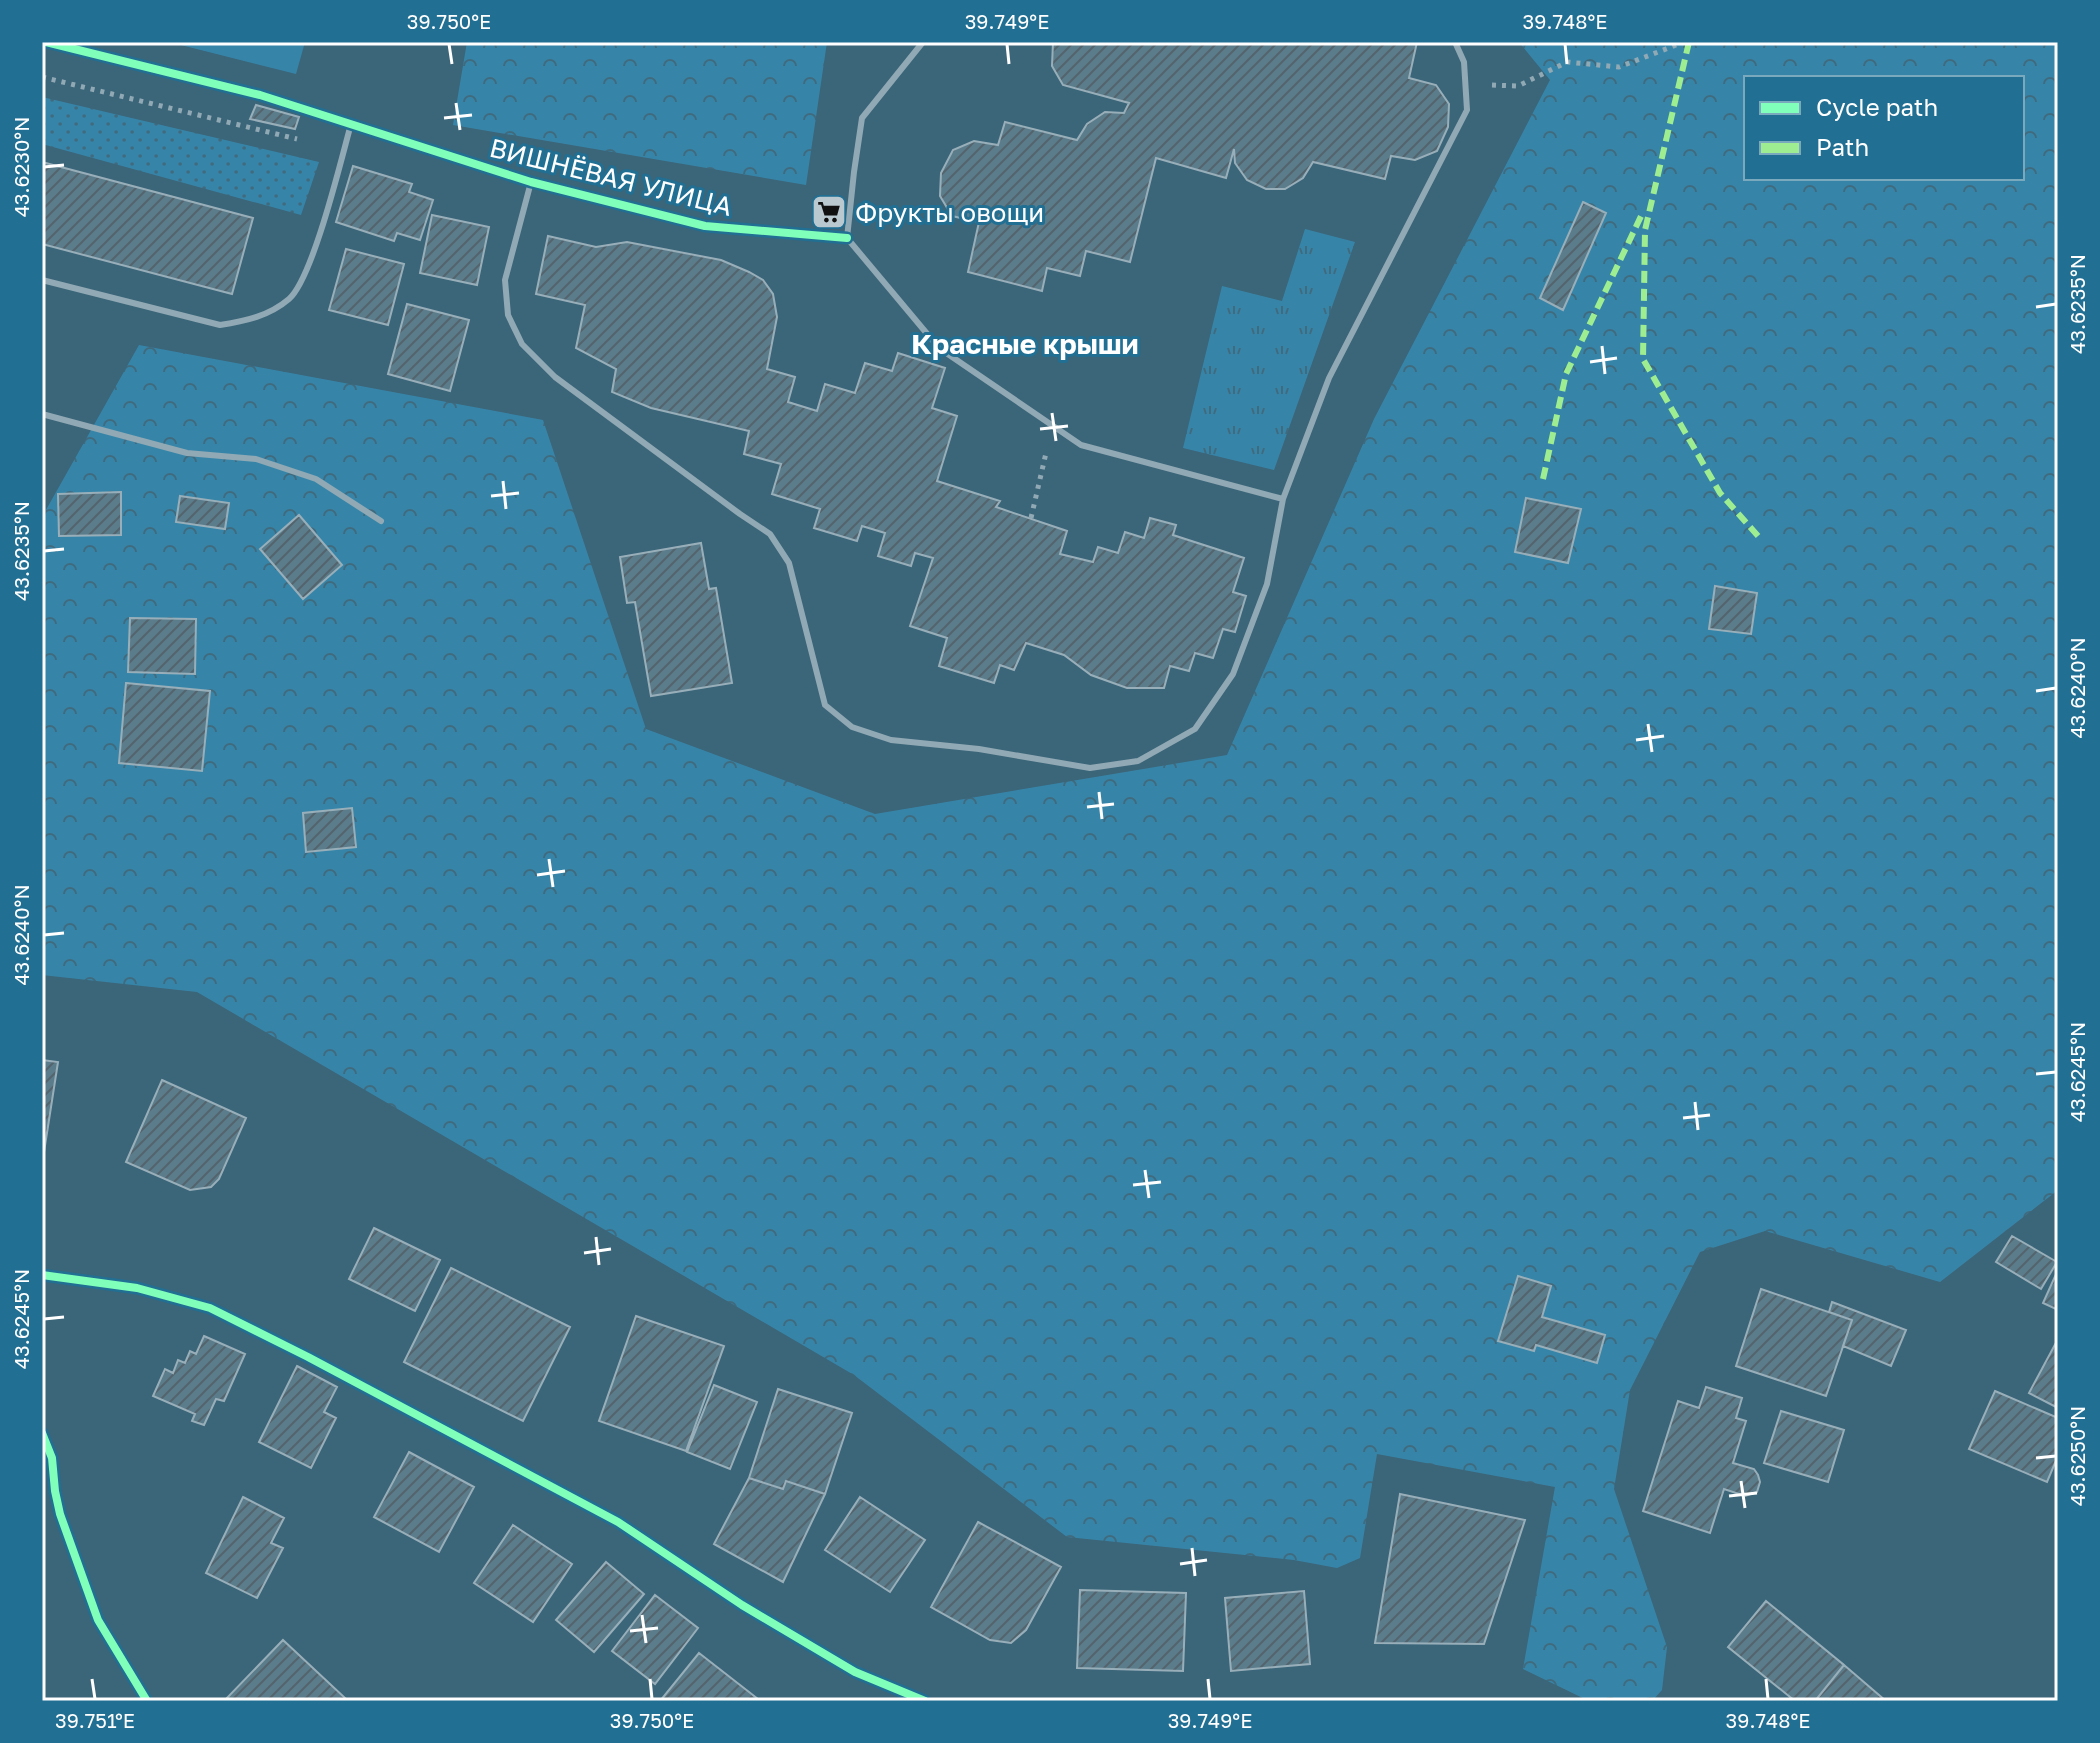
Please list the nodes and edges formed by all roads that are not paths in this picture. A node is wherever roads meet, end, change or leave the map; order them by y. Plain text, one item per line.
1 (46, 42) edge
2 (923, 42) edge
3 (1455, 42) edge
4 (351, 124) junction
5 (531, 182) junction
6 (847, 238) junction
7 (42, 280) edge
8 (42, 414) edge
9 (1283, 499) junction
10 (381, 521) dead end
11 (42, 1275) edge
12 (42, 1433) edge
13 (147, 1701) edge
14 (925, 1701) edge

1 - 4 street, ВИШНЁВАЯ УЛИЦА
2 - 6 lane
3 - 9 lane
4 - 5 street, ВИШНЁВАЯ УЛИЦА
4 - 7 lane
5 - 6 street, ВИШНЁВАЯ УЛИЦА
5 - 9 lane
6 - 9 lane
8 - 10 lane
11 - 14 street
12 - 13 street

